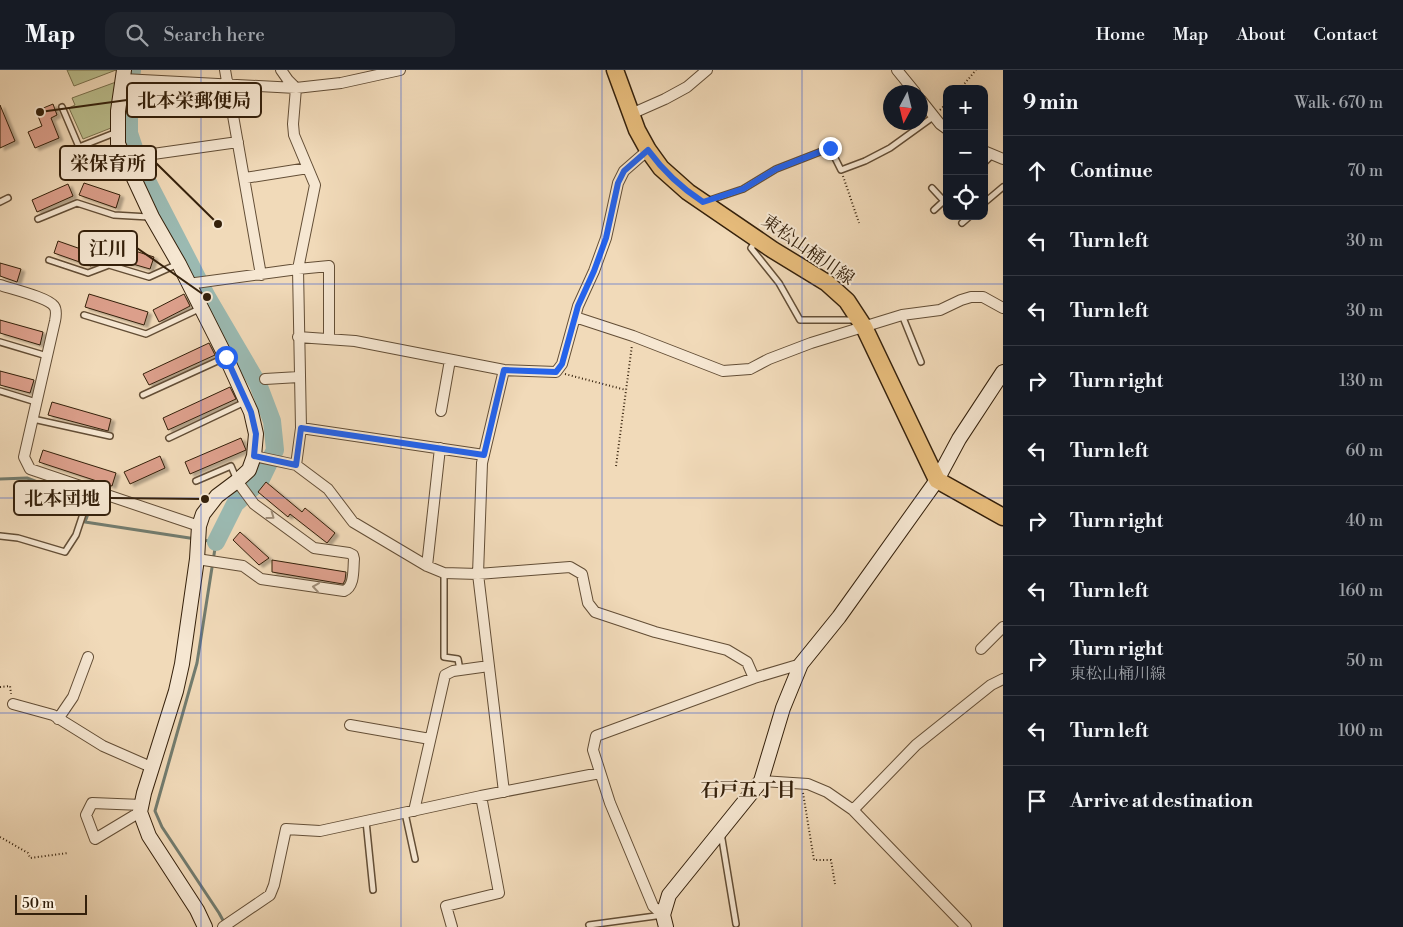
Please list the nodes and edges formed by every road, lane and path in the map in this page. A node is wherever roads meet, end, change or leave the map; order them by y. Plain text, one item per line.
1 (225, 70) edge
2 (281, 70) edge
3 (400, 70) edge
4 (615, 70) edge
5 (707, 70) edge
6 (897, 70) edge
7 (976, 70) edge
8 (123, 74) edge
9 (142, 75) edge
10 (228, 84) junction
11 (909, 85) edge
12 (963, 85) edge
13 (296, 88) junction
14 (62, 107) dead end
15 (928, 110) edge
16 (631, 114) junction
17 (933, 117) junction
18 (943, 126) edge
19 (117, 132) junction
20 (238, 142) junction
21 (648, 150) junction
22 (125, 161) junction
23 (308, 168) junction
24 (842, 170) junction
25 (245, 178) junction
26 (1003, 187) edge
27 (932, 188) dead end
28 (943, 197) edge
29 (8, 198) dead end
30 (988, 200) edge
31 (943, 201) edge
32 (0, 202) edge
33 (703, 202) junction
34 (934, 210) dead end
35 (152, 217) junction
36 (38, 219) dead end
37 (965, 220) edge
38 (859, 223) dead end
39 (962, 223) dead end
40 (757, 239) junction
41 (49, 260) dead end
42 (179, 264) junction
43 (298, 269) junction
44 (261, 275) junction
45 (188, 284) junction
46 (0, 285) edge
47 (202, 308) junction
48 (1003, 308) edge
49 (84, 315) dead end
50 (902, 315) junction
51 (575, 317) junction
52 (861, 324) junction
53 (633, 336) junction
54 (298, 337) junction
55 (328, 339) junction
56 (0, 342) edge
57 (47, 356) junction
58 (226, 357) junction
59 (450, 360) junction
60 (921, 362) dead end
61 (504, 370) junction
62 (556, 372) junction
63 (1003, 372) edge
64 (299, 377) junction
65 (264, 379) dead end
66 (626, 390) junction
67 (0, 391) edge
68 (143, 395) dead end
69 (37, 402) junction
70 (246, 402) junction
71 (441, 412) dead end
72 (33, 419) junction
73 (301, 428) junction
74 (110, 436) dead end
75 (169, 438) dead end
76 (440, 448) junction
77 (484, 455) junction
78 (254, 456) junction
79 (296, 465) junction
80 (616, 466) dead end
81 (937, 480) junction
82 (196, 481) dead end
83 (237, 481) junction
84 (91, 489) junction
85 (1003, 517) edge
86 (199, 526) junction
87 (0, 536) edge
88 (197, 559) junction
89 (427, 566) junction
90 (444, 573) junction
91 (478, 574) junction
92 (1003, 627) edge
93 (981, 649) dead end
94 (88, 658) dead end
95 (801, 664) junction
96 (489, 666) junction
97 (460, 670) junction
98 (754, 678) junction
99 (1003, 679) edge
100 (0, 687) edge
101 (13, 704) joint
102 (58, 719) junction
103 (350, 725) dead end
104 (430, 739) junction
105 (151, 767) junction
106 (600, 773) junction
107 (761, 781) junction
108 (802, 783) junction
109 (504, 792) junction
110 (482, 796) junction
111 (141, 808) junction
112 (853, 810) junction
113 (410, 812) junction
114 (366, 821) junction
115 (720, 830) junction
116 (0, 837) edge
117 (68, 853) dead end
118 (415, 859) dead end
119 (835, 884) dead end
120 (373, 890) dead end
121 (665, 921) edge
122 (736, 924) dead end
123 (206, 927) edge
124 (223, 927) edge
125 (452, 927) edge
126 (590, 927) edge
127 (966, 927) edge

1 - 10 street
2 - 13 street
3 - 13 street
4 - 16 main road, 東松山桶川線
5 - 16 street
6 - 11 street
7 - 12 path
8 - 9 street
8 - 19 street
9 - 10 street
10 - 13 street
10 - 20 street
13 - 23 street
14 - 19 lane
15 - 17 street
16 - 21 main road, 東松山桶川線
17 - 18 street
17 - 24 lane
19 - 22 street
20 - 22 street
20 - 25 street
21 - 33 main road, 東松山桶川線
21 - 51 street
22 - 35 street
23 - 25 street
23 - 43 street
24 - 33 lane
24 - 38 path
25 - 44 street
26 - 30 lane
27 - 28 lane
29 - 32 lane
31 - 34 lane
33 - 40 main road, 東松山桶川線
35 - 36 lane
35 - 42 street
37 - 39 lane
40 - 52 main road, 東松山桶川線
40 - 52 lane
41 - 42 lane
42 - 45 street
43 - 44 street
43 - 54 street
43 - 55 street
44 - 45 street
45 - 47 street
46 - 57 street
47 - 49 lane
47 - 58 street
48 - 50 street
50 - 52 street
50 - 60 lane
51 - 53 street
51 - 62 street
52 - 53 street
52 - 81 main road, 東松山桶川線
53 - 66 path
54 - 55 street
54 - 64 street
55 - 59 street
56 - 57 lane
57 - 69 street
58 - 68 lane
58 - 70 street
59 - 61 street
59 - 71 street
61 - 62 street
61 - 77 street
62 - 66 path
63 - 81 street
64 - 65 street
64 - 73 street
66 - 80 path
67 - 69 lane
69 - 72 street
70 - 75 lane
70 - 78 street
72 - 74 lane
72 - 84 street
73 - 76 street
73 - 79 street
76 - 77 street
76 - 89 street
77 - 91 street
78 - 79 street
78 - 83 street
79 - 89 street
81 - 85 main road
81 - 95 street
82 - 83 lane
83 - 86 street
83 -> 88 street
84 - 86 street
84 - 87 lane
86 - 88 street
88 - 105 street
89 - 90 street
90 - 91 street
90 - 97 lane
91 - 96 street
91 - 98 street
92 - 93 street
94 - 102 street
95 - 98 street
95 - 107 street
96 - 97 street
96 - 109 street
97 - 104 street
98 - 106 street
99 - 112 street
100 - 101 path
101 - 102 street
102 - 105 street
103 - 104 street
104 - 113 street
105 - 111 street
106 - 109 street
106 - 121 street
107 - 108 street
107 - 115 street
108 - 112 street
108 - 119 path
109 - 110 street
110 - 113 street
110 - 125 street
111 - 111 street
111 - 123 street
112 - 127 street
113 - 114 street
113 - 118 lane
114 - 120 lane
114 - 124 street
115 - 121 street
115 - 122 lane
116 - 117 path
121 - 126 lane

